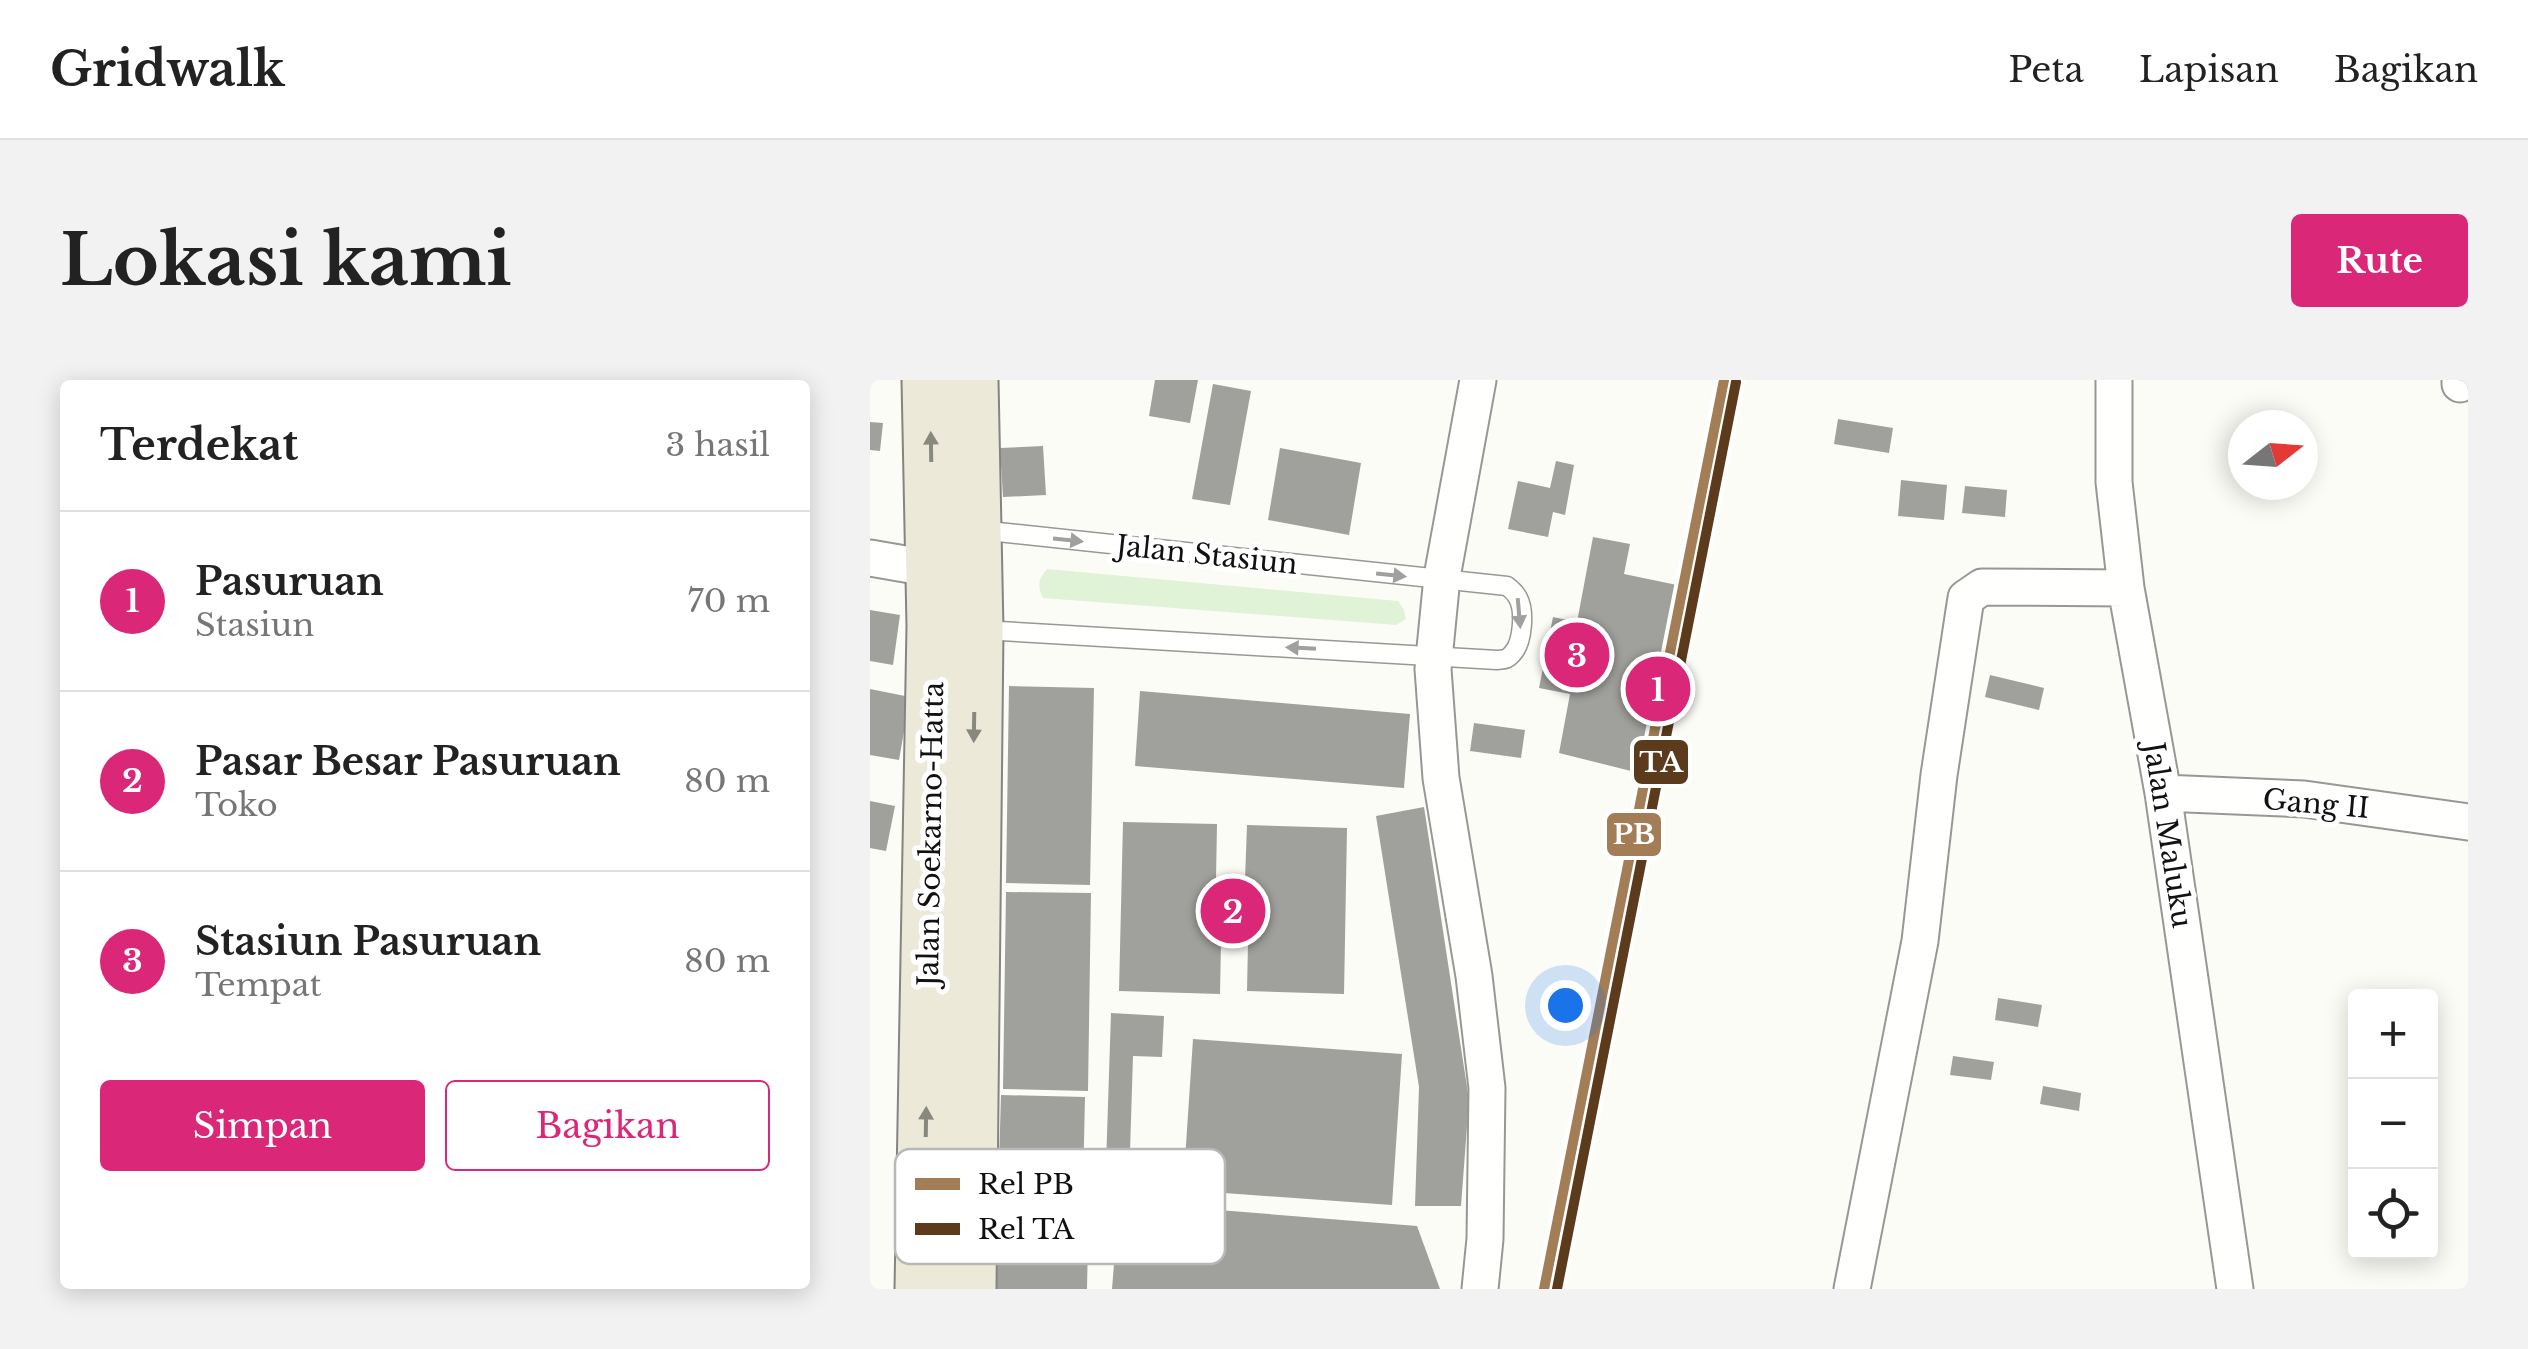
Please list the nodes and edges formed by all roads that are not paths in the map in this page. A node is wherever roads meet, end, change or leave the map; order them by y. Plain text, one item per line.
1 (930, 380) edge
2 (970, 380) edge
3 (1478, 380) edge
4 (2114, 380) edge
5 (946, 541) junction
6 (870, 558) edge
7 (1442, 580) junction
8 (2126, 588) junction
9 (955, 628) junction
10 (1433, 655) junction
11 (2163, 793) junction
12 (2468, 822) edge
13 (931, 1149) edge
14 (965, 1149) edge
15 (925, 1264) edge
16 (968, 1264) edge
17 (924, 1289) edge
18 (968, 1289) edge
19 (1480, 1289) edge
20 (1852, 1289) edge
21 (2235, 1289) edge

5 -> 1 highway, Jalan Soekarno-Hatta
2 - 5 highway, Jalan Soekarno-Hatta
3 - 7 street
4 - 8 street, Jalan Maluku
5 - 6 street
5 -> 7 lane, Jalan Stasiun
5 - 9 highway, Jalan Soekarno-Hatta
7 - 10 street
7 -> 10 lane, Jalan Stasiun
8 - 11 street, Jalan Maluku
8 - 20 street
10 -> 9 lane
13 -> 9 highway, Jalan Soekarno-Hatta
9 -> 14 highway, Jalan Soekarno-Hatta
10 - 19 street
11 - 12 street, Gang II
11 - 21 street, Jalan Maluku
17 -> 15 highway, Jalan Soekarno-Hatta
16 -> 18 highway, Jalan Soekarno-Hatta

